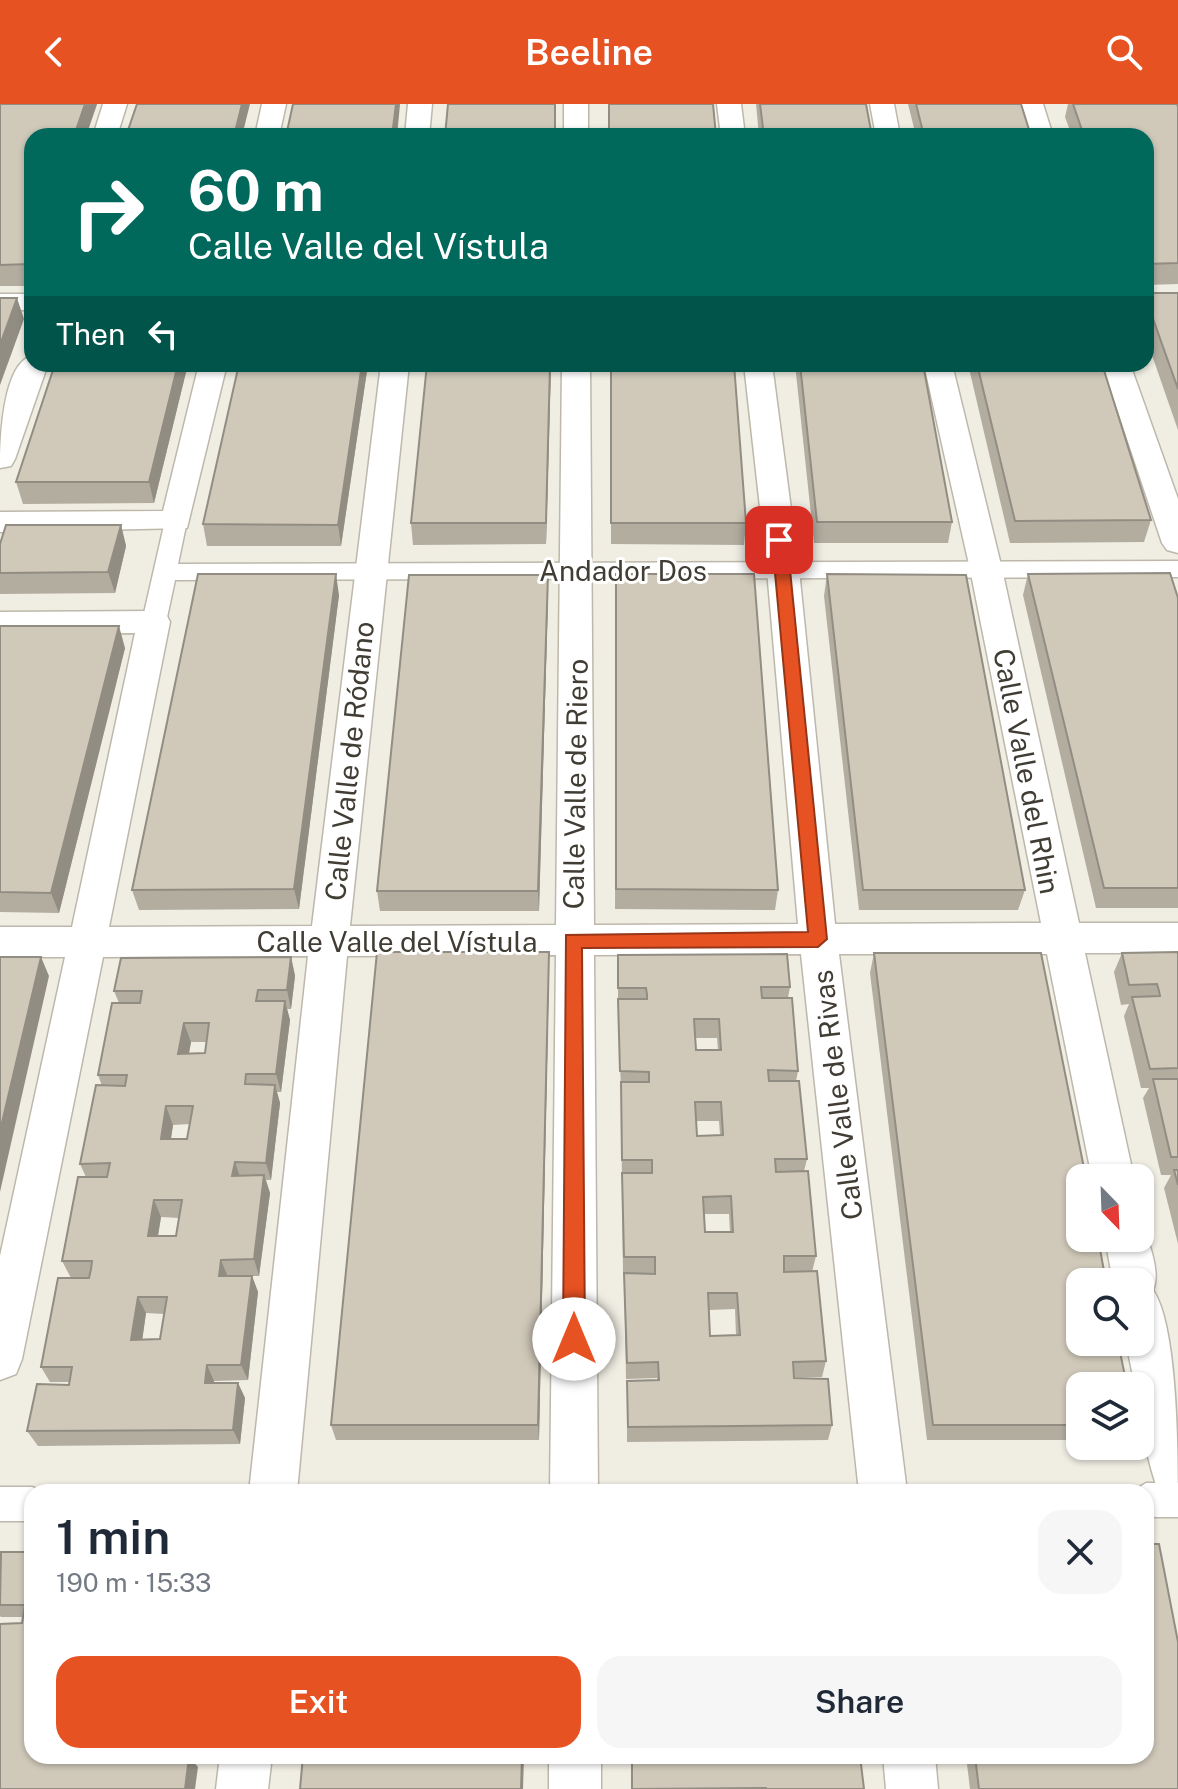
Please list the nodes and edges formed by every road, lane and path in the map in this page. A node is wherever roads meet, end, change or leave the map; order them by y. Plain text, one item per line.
1 (115, 104) edge
2 (274, 104) edge
3 (420, 104) edge
4 (576, 104) edge
5 (729, 104) edge
6 (882, 104) edge
7 (1031, 104) edge
8 (108, 128) edge
9 (269, 128) edge
10 (418, 128) edge
11 (576, 128) edge
12 (732, 128) edge
13 (886, 128) edge
14 (1038, 128) edge
15 (0, 302) edge
16 (24, 302) edge
17 (31, 372) edge
18 (211, 372) edge
19 (394, 372) edge
20 (576, 372) edge
21 (759, 372) edge
22 (940, 372) edge
23 (1119, 372) edge
24 (0, 459) edge
25 (176, 521) junction
26 (0, 522) edge
27 (1178, 543) edge
28 (986, 569) junction
29 (1178, 569) edge
30 (783, 570) junction
31 (370, 571) junction
32 (578, 571) junction
33 (165, 572) junction
34 (154, 622) junction
35 (0, 623) edge
36 (1178, 938) edge
37 (818, 939) junction
38 (1061, 939) junction
39 (573, 940) junction
40 (329, 941) junction
41 (0, 942) edge
42 (87, 942) junction
43 (1110, 1164) edge
44 (1151, 1356) edge
45 (0, 1359) edge
46 (1178, 1482) edge
47 (274, 1484) edge
48 (574, 1484) edge
49 (882, 1484) edge
50 (1154, 1500) edge
51 (1178, 1500) edge
52 (0, 1504) edge
53 (24, 1504) edge
54 (245, 1764) edge
55 (575, 1764) edge
56 (910, 1764) edge
57 (242, 1789) edge
58 (575, 1789) edge
59 (912, 1789) edge

1 - 8 street
2 - 9 street
3 - 10 street
4 - 11 street
5 - 12 street
6 - 13 street
7 - 14 street
15 - 16 street
17 - 24 street
18 - 25 street
19 - 31 street, Calle Valle de Ródano
20 - 32 street, Calle Valle de Riero
21 - 30 street, Calle Valle de Rivas
22 - 28 street, Calle Valle del Rhin
23 - 27 street
25 - 26 street
25 - 33 street
28 - 29 street, Andador Dos
28 - 30 street, Andador Dos
28 - 38 street, Calle Valle del Rhin
30 - 32 street, Andador Dos
30 - 37 street, Calle Valle de Rivas
31 - 32 street, Andador Dos
31 - 33 street, Andador Dos
31 - 40 street, Calle Valle de Ródano
32 - 39 street, Calle Valle de Riero
33 - 34 street
34 - 35 street
34 - 42 street
36 - 38 street, Calle Valle del Vístula
37 - 38 street, Calle Valle del Vístula
37 - 39 street, Calle Valle del Vístula
37 - 49 street, Calle Valle de Rivas
38 - 43 street, Calle Valle del Rhin
39 - 40 street, Calle Valle del Vístula
39 - 48 street, Calle Valle de Riero
40 - 42 street, Calle Valle del Vístula
40 - 47 street, Calle Valle de Ródano
41 - 42 street, Calle Valle del Vístula
42 - 45 street
44 - 46 street
50 - 51 street
52 - 53 street
54 - 57 street
55 - 58 street
56 - 59 street

